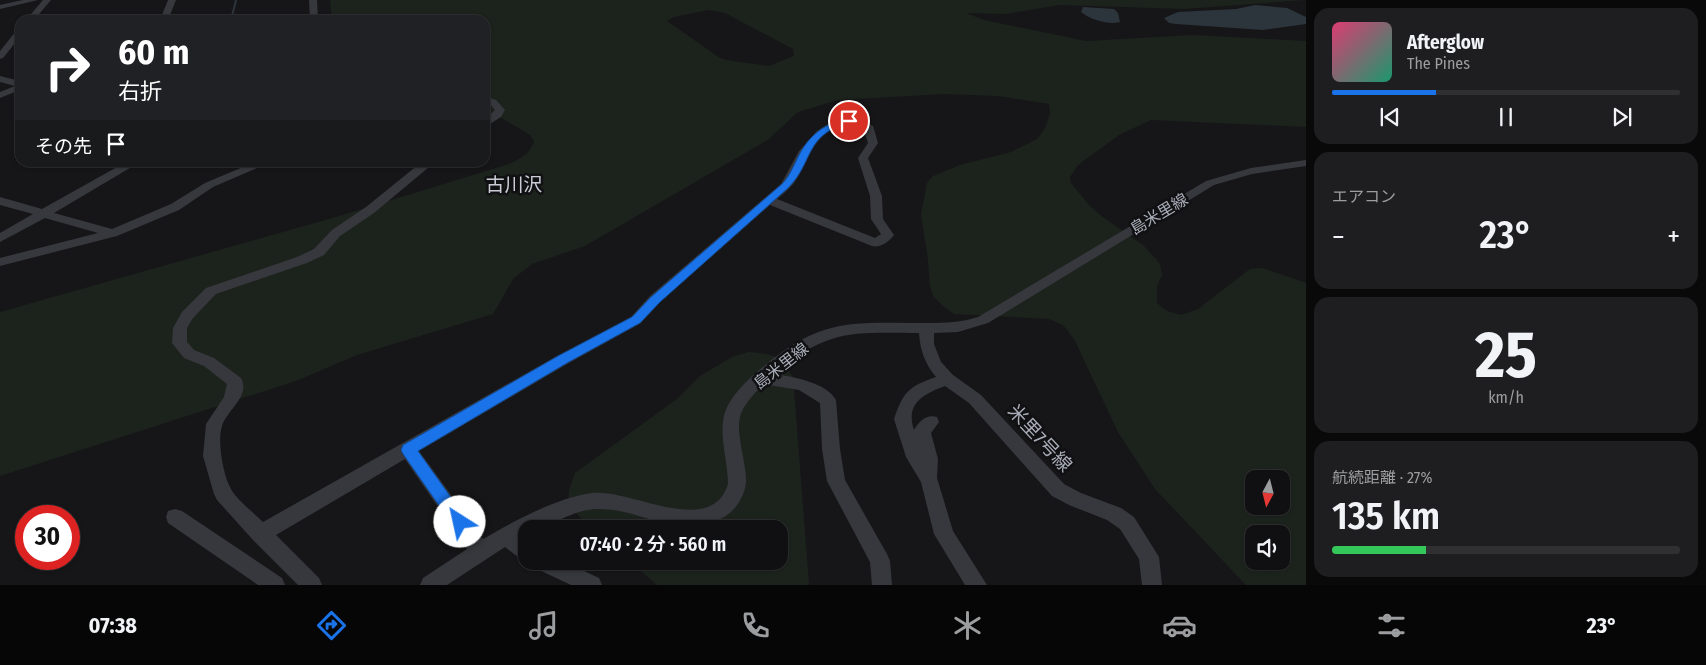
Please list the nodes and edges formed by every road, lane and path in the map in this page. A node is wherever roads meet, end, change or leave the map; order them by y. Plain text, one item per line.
1 (34, 0) edge
2 (47, 0) edge
3 (172, 0) edge
4 (313, 0) edge
5 (0, 7) edge
6 (34, 15) edge
7 (166, 15) edge
8 (314, 15) edge
9 (15, 38) edge
10 (0, 56) edge
11 (0, 79) edge
12 (15, 84) edge
13 (15, 88) edge
14 (0, 95) edge
15 (490, 101) edge
16 (490, 121) edge
17 (1306, 163) edge
18 (126, 167) edge
19 (254, 167) edge
20 (423, 167) edge
21 (770, 200) dead end
22 (0, 201) edge
23 (44, 214) junction
24 (112, 234) junction
25 (0, 238) edge
26 (0, 262) edge
27 (926, 328) junction
28 (761, 378) junction
29 (947, 379) junction
30 (931, 422) dead end
31 (408, 450) junction
32 (930, 484) junction
33 (175, 517) dead end
34 (260, 534) junction
35 (506, 537) junction
36 (518, 546) edge
37 (480, 551) junction
38 (561, 570) edge
39 (275, 585) edge
40 (312, 585) edge
41 (430, 585) edge
42 (592, 585) edge
43 (882, 585) edge
44 (977, 585) edge
45 (1152, 585) edge

1 - 5 street
2 - 6 street
3 - 7 street
4 - 8 street
9 - 10 street
11 - 12 street
13 - 14 street
15 - 16 street
17 - 27 street, 島米里線
18 - 23 street
19 - 24 street
20 - 34 street
21 - 31 street
22 - 23 street
23 - 24 street
23 - 25 street
24 - 26 street
27 - 28 street, 島米里線
27 - 29 street, 米里7号線
28 - 35 street, 島米里線
28 - 43 street
29 - 32 street
29 - 45 street, 米里7号線
30 - 32 street
31 - 34 street
31 - 37 street
32 - 44 street
33 - 39 street
34 - 40 street
35 - 36 street
35 - 37 street, 島米里線
37 - 41 street, 島米里線
38 - 42 street

